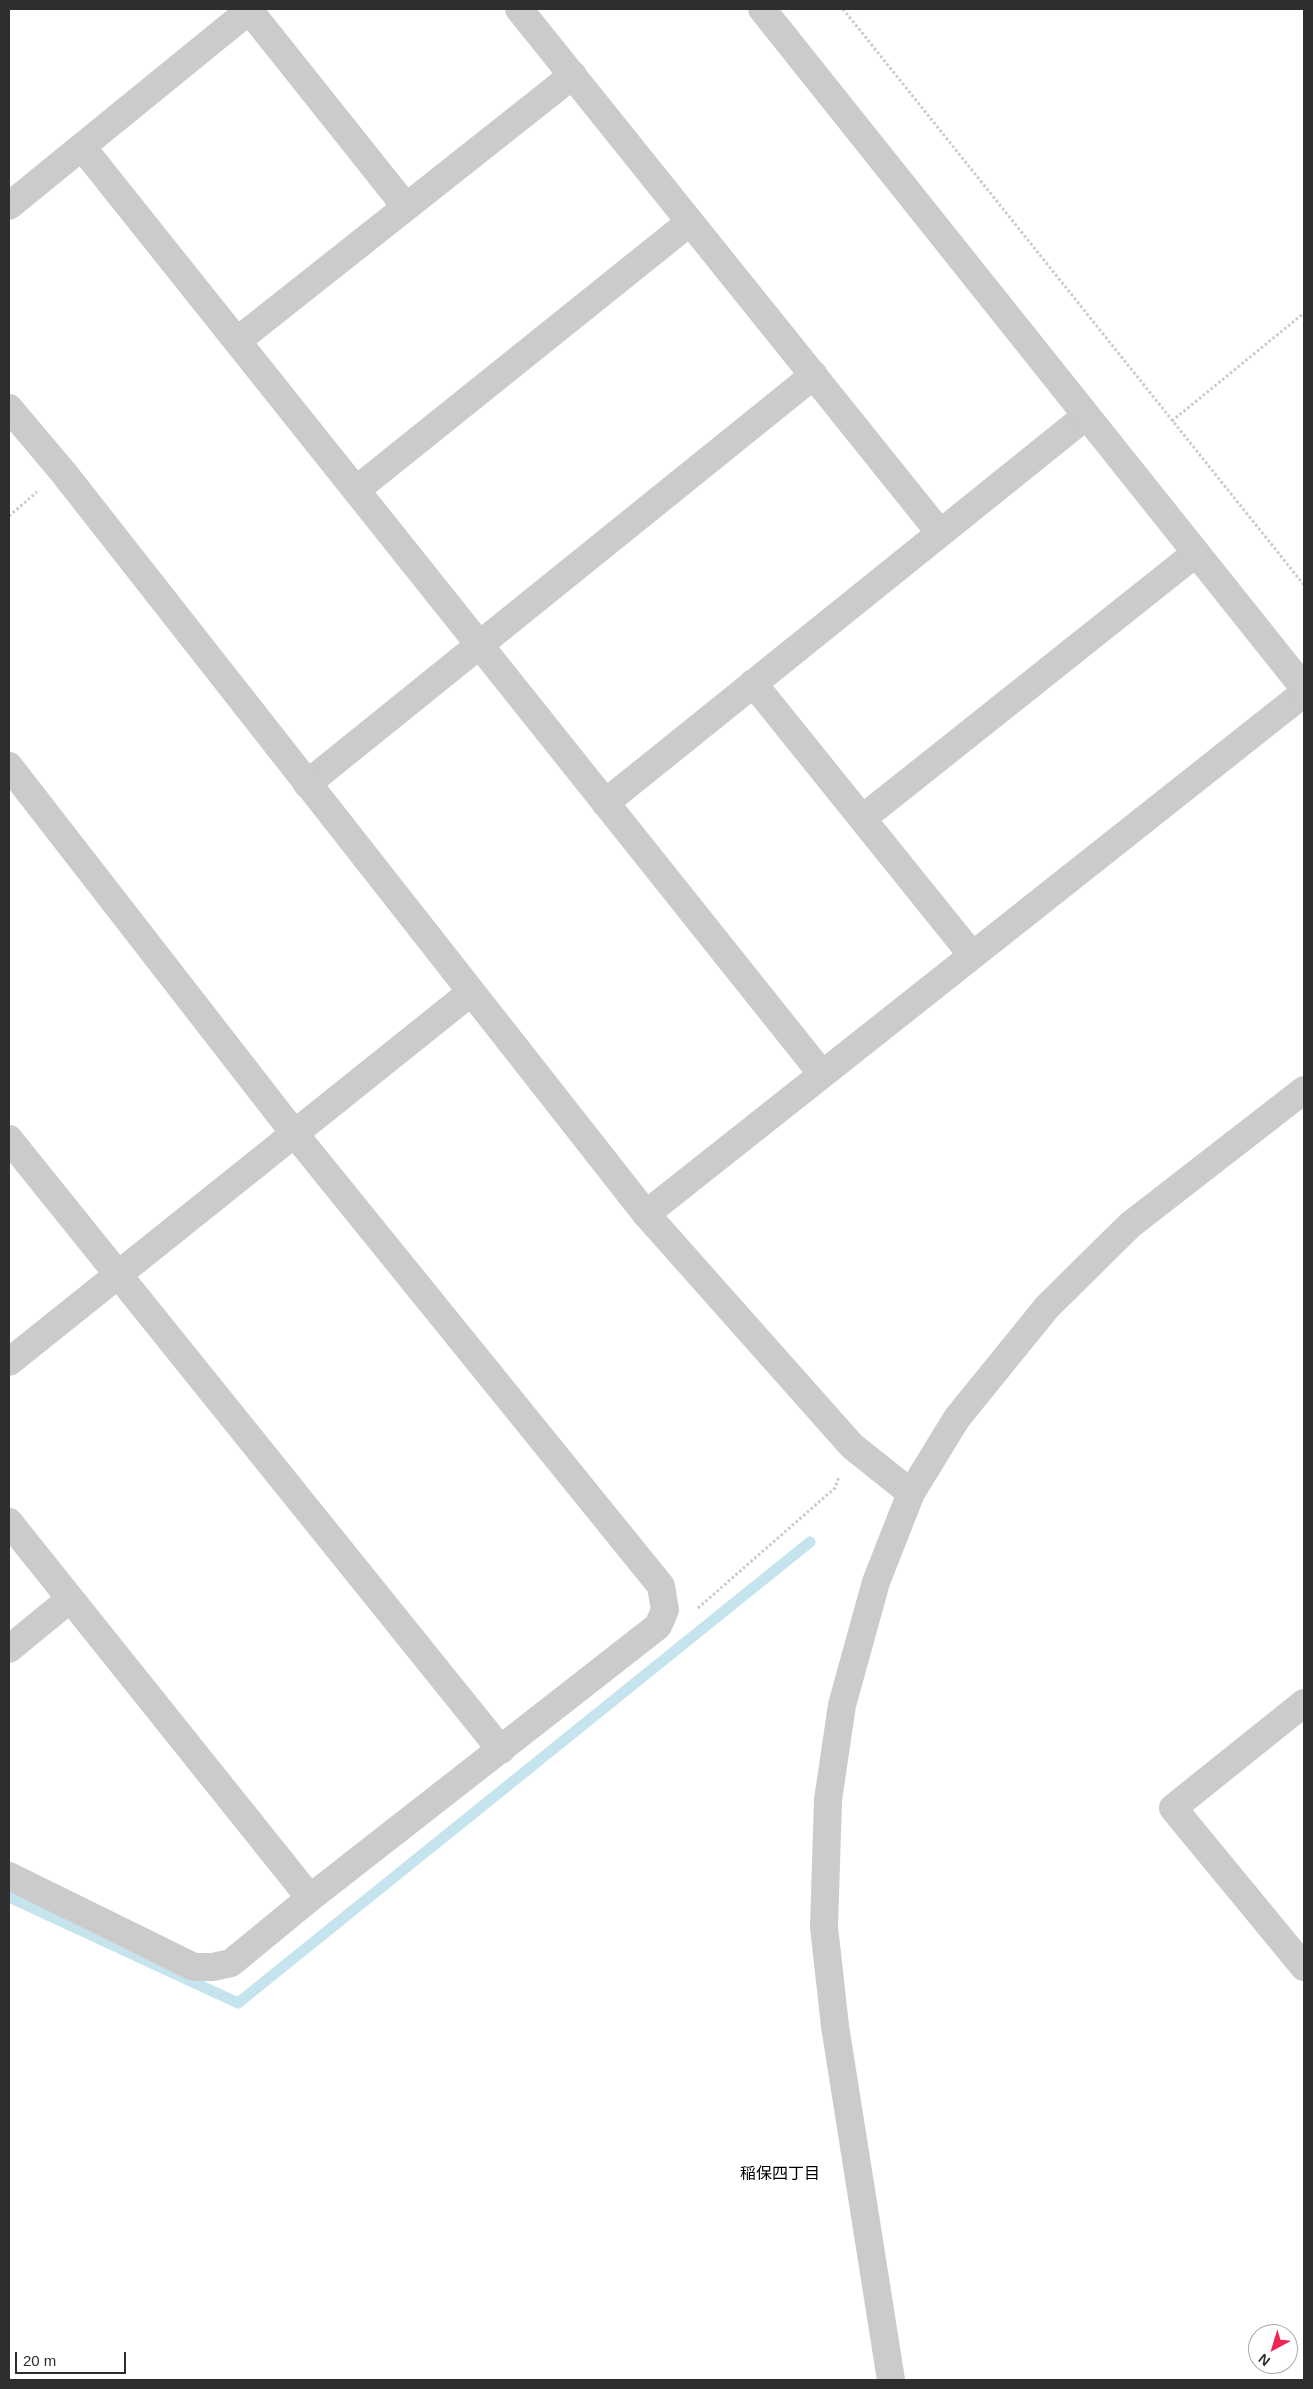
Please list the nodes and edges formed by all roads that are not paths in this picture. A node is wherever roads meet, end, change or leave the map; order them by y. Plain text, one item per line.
1 (519, 9) edge
2 (762, 9) edge
3 (250, 10) edge
4 (573, 75) junction
5 (82, 147) junction
6 (9, 206) edge
7 (406, 207) junction
8 (690, 222) junction
9 (237, 341) junction
10 (814, 375) junction
11 (9, 408) edge
12 (1086, 416) junction
13 (356, 490) junction
14 (940, 533) junction
15 (1196, 553) junction
16 (480, 646) junction
17 (753, 683) junction
18 (1304, 688) edge
19 (1304, 693) edge
20 (9, 766) edge
21 (307, 784) junction
22 (605, 803) junction
23 (863, 818) junction
24 (972, 955) junction
25 (470, 993) junction
26 (822, 1074) junction
27 (1304, 1090) edge
28 (294, 1133) junction
29 (9, 1138) edge
30 (646, 1214) junction
31 (118, 1274) junction
32 (9, 1362) edge
33 (911, 1494) junction
34 (9, 1522) edge
35 (70, 1599) junction
36 (9, 1649) edge
37 (1304, 1702) edge
38 (501, 1750) junction
39 (9, 1876) edge
40 (310, 1898) junction
41 (1304, 1967) edge
42 (891, 2380) edge

1 - 4 street
2 - 12 street
3 - 5 street
3 - 7 street
4 - 7 street
4 - 8 street
5 - 6 street
5 - 9 street
7 - 9 street
8 - 10 street
8 - 13 street
9 - 13 street
10 - 14 street
10 - 16 street
11 - 21 street
12 - 14 street
12 - 15 street
13 - 16 street
14 - 17 street
15 - 18 street
15 - 23 street
16 - 21 street
16 - 22 street
17 - 22 street
17 - 23 street
19 - 24 street
20 - 28 street
21 - 25 street
22 - 26 street
23 - 24 street
24 - 26 street
25 - 28 street
25 - 30 street
26 - 30 street
27 - 33 street
28 - 31 street
28 - 38 street
29 - 31 street
30 - 33 street
31 - 32 street
31 - 38 street
33 - 42 street
34 - 35 street
35 - 36 street
35 - 40 street
37 - 41 street
38 - 40 street
39 - 40 street

